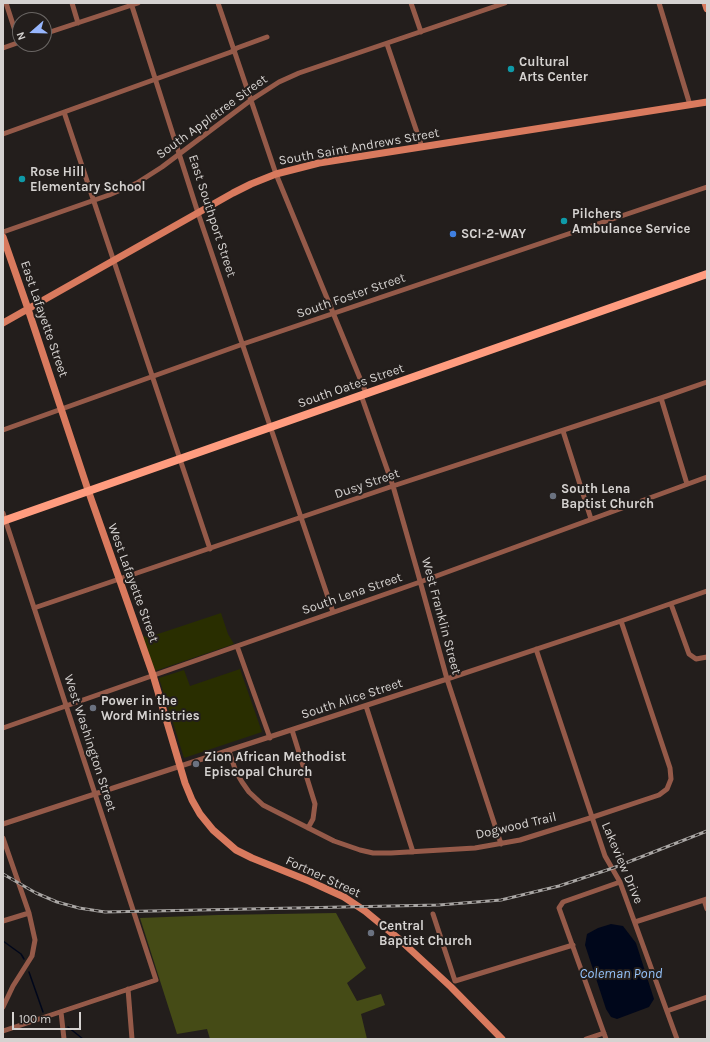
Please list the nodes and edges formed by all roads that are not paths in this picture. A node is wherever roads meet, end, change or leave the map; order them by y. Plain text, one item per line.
1 (6, 3) edge
2 (72, 3) edge
3 (138, 3) edge
4 (218, 3) edge
5 (411, 3) edge
6 (505, 3) edge
7 (659, 3) edge
8 (705, 3) edge
9 (131, 4) edge
10 (707, 9) edge
11 (12, 20) edge
12 (78, 23) junction
13 (52, 31) edge
14 (421, 32) junction
15 (267, 37) dead end
16 (387, 44) junction
17 (234, 50) junction
18 (156, 79) junction
19 (251, 100) junction
20 (707, 102) edge
21 (690, 105) junction
22 (64, 112) junction
23 (3, 134) edge
24 (422, 147) junction
25 (180, 154) junction
26 (276, 174) junction
27 (707, 187) edge
28 (93, 201) junction
29 (198, 213) junction
30 (3, 232) edge
31 (3, 237) edge
32 (114, 261) junction
33 (707, 274) edge
34 (28, 309) junction
35 (334, 314) junction
36 (3, 322) edge
37 (243, 344) junction
38 (152, 376) junction
39 (707, 382) edge
40 (364, 394) junction
41 (661, 398) junction
42 (61, 409) junction
43 (270, 427) junction
44 (3, 430) edge
45 (562, 431) junction
46 (180, 458) junction
47 (707, 477) edge
48 (687, 484) junction
49 (393, 486) junction
50 (88, 490) junction
51 (4, 518) edge
52 (301, 518) junction
53 (591, 520) junction
54 (210, 549) junction
55 (119, 580) junction
56 (420, 582) junction
57 (707, 591) edge
58 (671, 604) junction
59 (34, 608) junction
60 (333, 612) junction
61 (621, 621) junction
62 (238, 646) junction
63 (536, 649) junction
64 (707, 657) edge
65 (153, 675) junction
66 (447, 679) junction
67 (67, 706) junction
68 (366, 706) junction
69 (3, 728) edge
70 (292, 730) junction
71 (270, 738) junction
72 (229, 751) junction
73 (180, 767) junction
74 (96, 794) junction
75 (592, 817) junction
76 (3, 824) edge
77 (308, 828) junction
78 (3, 838) edge
79 (501, 844) junction
80 (413, 852) junction
81 (620, 882) junction
82 (705, 899) edge
83 (707, 909) edge
84 (29, 912) junction
85 (433, 914) dead end
86 (3, 921) edge
87 (635, 922) junction
88 (573, 945) junction
89 (453, 984) junction
90 (128, 990) junction
91 (707, 997) edge
92 (3, 1007) edge
93 (667, 1011) junction
94 (61, 1012) junction
95 (3, 1031) edge
96 (604, 1033) junction
97 (64, 1039) edge
98 (132, 1039) edge
99 (502, 1039) edge
100 (586, 1039) edge
101 (606, 1039) edge
102 (677, 1039) edge

1 - 11 street
2 - 12 street
3 - 9 street
4 - 17 street, West Franklin Street
5 - 14 street
6 - 14 street, South Appletree Street
7 - 21 street
8 - 10 street
9 - 12 street
9 - 18 street, East Southport Street
12 - 13 street
14 - 16 street, South Appletree Street
15 - 17 street
16 - 19 street, South Appletree Street
16 - 24 street
17 - 18 street
17 - 19 street, West Franklin Street
18 - 22 street
18 - 25 street, East Southport Street
19 - 25 street, South Appletree Street
19 - 26 street, West Franklin Street
20 - 21 street, South Saint Andrews Street
21 - 24 street, South Saint Andrews Street
22 - 23 street
22 - 28 street
24 - 26 street, South Saint Andrews Street
25 - 28 street, South Appletree Street
25 - 29 street, East Southport Street
26 - 29 street, South Saint Andrews Street
26 - 35 street, West Franklin Street
27 - 35 street, South Foster Street
28 - 30 street, South Appletree Street
28 - 32 street
29 - 32 street, South Saint Andrews Street
29 - 37 street, East Southport Street
31 - 34 street, East Lafayette Street
32 - 34 street, South Saint Andrews Street
32 - 38 street
33 - 40 main road, South Oates Street
34 - 36 street, South Saint Andrews Street
34 - 42 street, East Lafayette Street
35 - 37 street, South Foster Street
35 - 40 street, West Franklin Street
37 - 38 street, South Foster Street
37 - 43 street, East Southport Street
38 - 42 street, South Foster Street
38 - 46 street
39 - 41 street, Dusy Street
40 - 43 main road, South Oates Street
40 - 49 street, West Franklin Street
41 - 45 street, Dusy Street
41 - 48 street
42 - 44 street, South Foster Street
42 - 50 street, West Lafayette Street
43 - 46 main road, South Oates Street
43 - 52 street, East Southport Street
45 - 49 street, Dusy Street
45 - 53 street
46 - 50 main road, South Oates Street
46 - 54 street
47 - 48 street, South Lena Street
48 - 53 street, South Lena Street
49 - 52 street, Dusy Street
49 - 56 street, West Franklin Street
50 - 51 main road, South Oates Street
50 - 55 street, West Lafayette Street
51 - 59 street, West Washington Street
52 - 54 street, Dusy Street
52 - 60 street, East Southport Street
53 - 56 street, South Lena Street
54 - 55 street, Dusy Street
55 - 59 street, Dusy Street
55 - 65 street, West Lafayette Street
56 - 60 street, South Lena Street
56 - 66 street, West Franklin Street
57 - 58 street, South Alice Street
58 - 61 street, South Alice Street
58 - 64 street
59 - 67 street, West Washington Street
60 - 62 street, South Lena Street
61 - 63 street, South Alice Street
61 - 75 street, Dogwood Trail
62 - 65 street, South Lena Street
62 - 71 street
63 - 66 street, South Alice Street
63 - 75 street, Lakeview Drive
65 - 67 street, South Lena Street
65 - 73 street, West Lafayette Street
66 - 68 street, South Alice Street
66 - 79 street, West Franklin Street
67 - 69 street, South Lena Street
67 - 74 street, West Washington Street
68 - 70 street, South Alice Street
68 - 80 street
70 - 71 street, South Alice Street
70 - 77 street
71 - 72 street, South Alice Street
72 - 73 street, South Alice Street
72 - 77 street, Dogwood Trail
73 - 74 street, South Alice Street
73 - 89 street, Fortner Street
74 - 76 street, South Alice Street
74 - 90 street, West Washington Street
75 - 79 street, Dogwood Trail
75 - 81 street, Lakeview Drive
77 - 80 street, Dogwood Trail
78 - 84 street
79 - 80 street, Dogwood Trail
81 - 87 street, Lakeview Drive
81 - 88 street
82 - 83 street
82 - 87 street
84 - 86 street
84 - 92 street
85 - 89 street
87 - 93 street, Lakeview Drive
88 - 89 street
88 - 96 street
89 - 99 street, Fortner Street
90 - 94 street
90 - 98 street
91 - 93 street
93 - 102 street, Lakeview Drive
94 - 95 street
94 - 97 street
96 - 100 street
96 - 101 street

